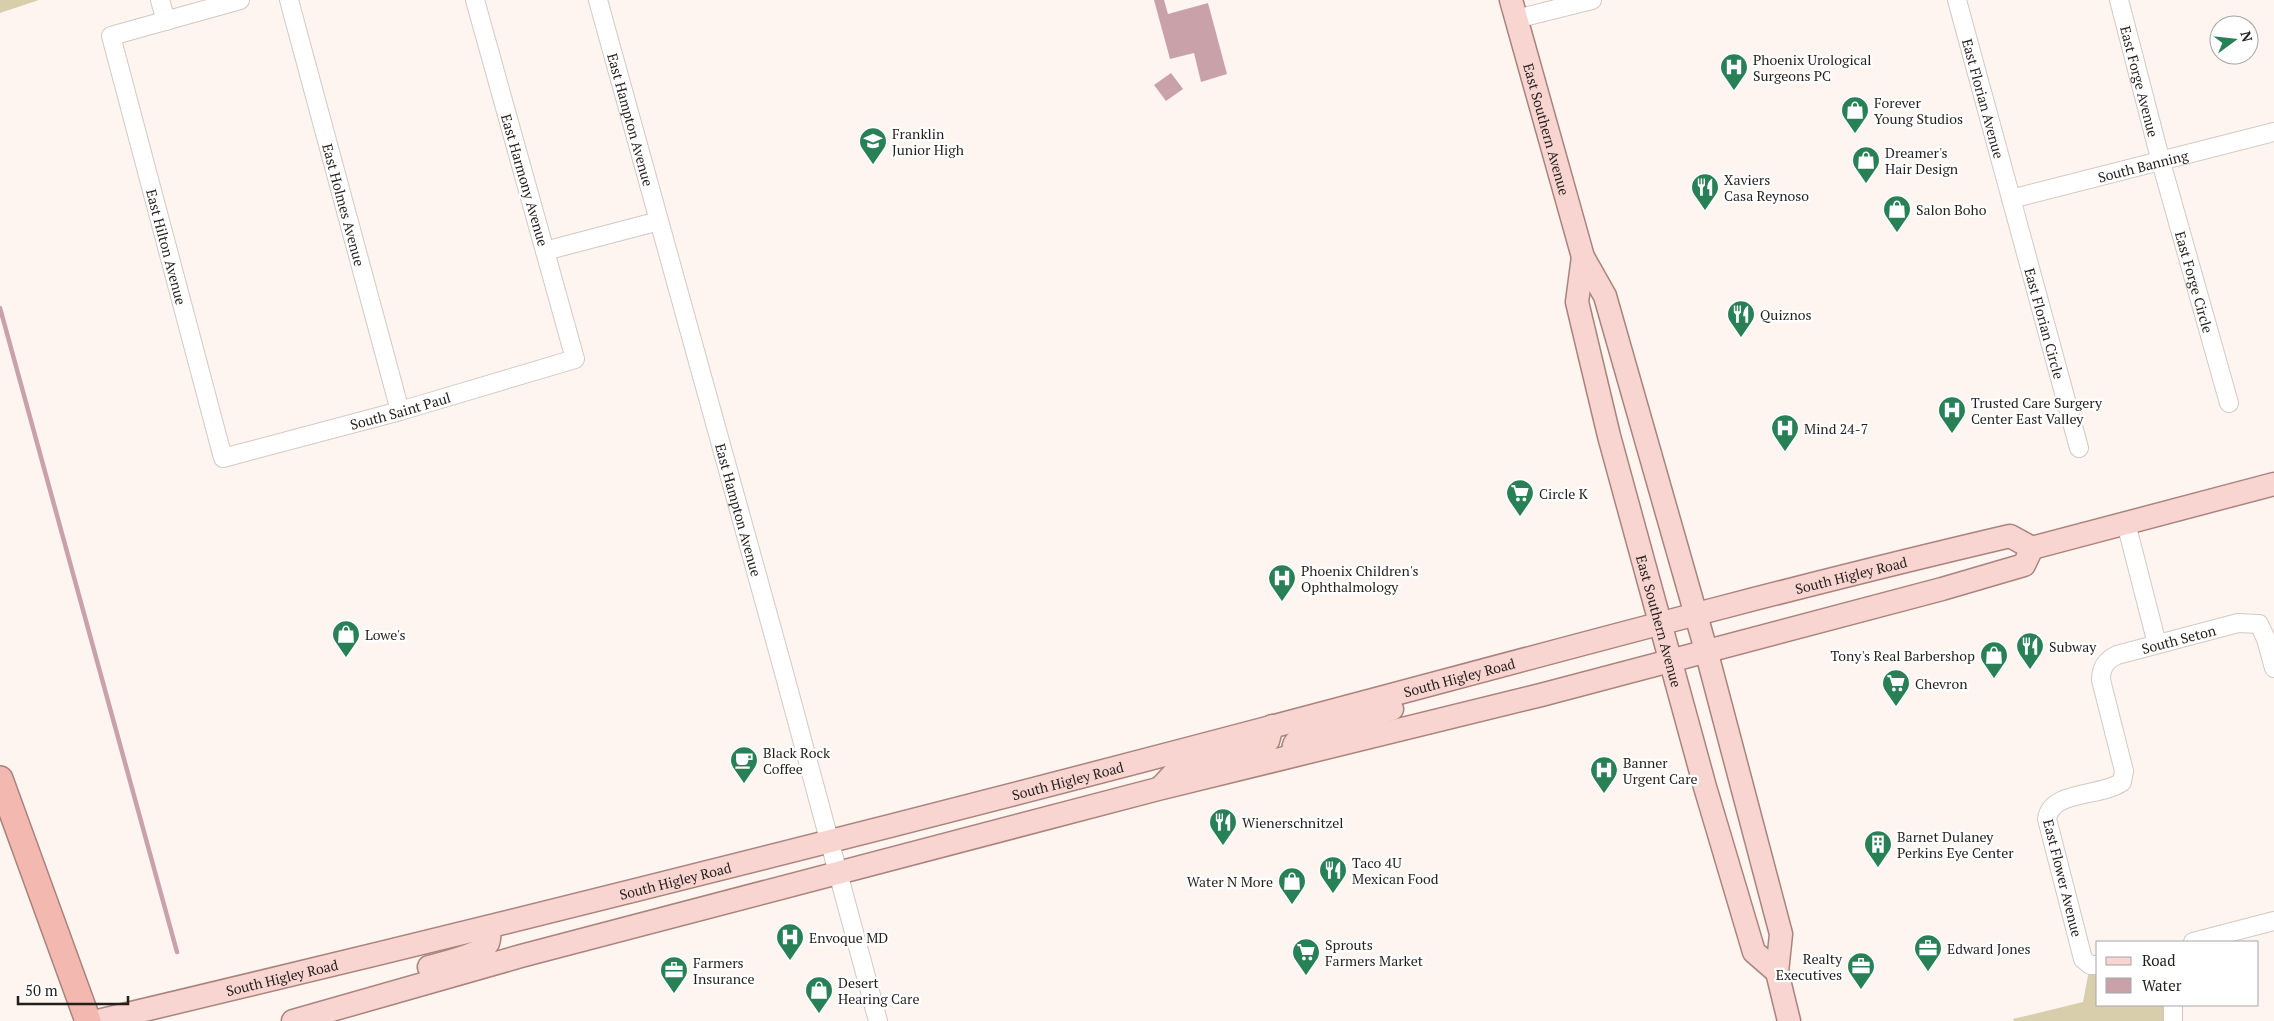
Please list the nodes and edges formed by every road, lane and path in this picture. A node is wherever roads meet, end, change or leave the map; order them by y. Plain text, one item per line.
1 (160, 0) edge
2 (240, 0) edge
3 (288, 0) edge
4 (475, 0) edge
5 (598, 0) edge
6 (1592, 0) edge
7 (1957, 0) edge
8 (2118, 0) edge
9 (1513, 10) edge
10 (166, 21) junction
11 (2274, 132) edge
12 (2161, 162) junction
13 (2011, 199) junction
14 (659, 221) junction
15 (545, 251) junction
16 (1583, 257) junction
17 (575, 359) joint
18 (2230, 403) dead end
19 (400, 411) junction
20 (2078, 448) dead end
21 (223, 458) joint
22 (2274, 484) edge
23 (2126, 523) junction
24 (2032, 548) junction
25 (1696, 615) junction
26 (1661, 624) junction
27 (2157, 644) junction
28 (1706, 650) junction
29 (1670, 660) junction
30 (2104, 665) joint
31 (2274, 668) edge
32 (1423, 686) junction
33 (1272, 726) junction
34 (1294, 755) junction
35 (0, 779) edge
36 (1158, 789) junction
37 (830, 841) junction
38 (838, 873) junction
39 (2274, 922) edge
40 (490, 927) junction
41 (2197, 941) edge
42 (2094, 965) edge
43 (1777, 972) junction
44 (2173, 1006) edge
45 (304, 1018) edge
46 (88, 1021) edge
47 (98, 1021) edge
48 (878, 1021) edge
49 (1790, 1021) edge
50 (2173, 1021) edge

1 - 10 street
2 - 10 street
3 - 19 street, East Holmes Avenue
4 - 15 street, East Harmony Avenue
5 - 14 street, East Hampton Avenue
6 - 9 street
7 - 13 street, East Florian Avenue
8 - 12 street, East Forge Avenue
9 - 16 main road, East Southern Avenue
10 - 21 street, East Hilton Avenue
11 - 12 street, South Banning
12 - 13 street, South Banning
12 - 18 street, East Forge Circle
13 - 20 street, East Florian Circle
14 - 15 street
14 - 37 street, East Hampton Avenue
15 - 17 street, East Harmony Avenue
16 - 25 main road, East Southern Avenue
16 - 26 main road, East Southern Avenue
17 - 19 street, South Saint Paul
19 - 21 street, South Saint Paul
22 - 23 main road
23 - 24 main road
23 - 27 street
24 - 25 main road, South Higley Road
24 - 28 main road
25 - 26 main road, South Higley Road
25 - 28 main road, East Southern Avenue
26 - 29 main road, East Southern Avenue
26 - 32 main road, South Higley Road
27 - 30 street, South Seton
27 - 31 street, South Seton
28 - 29 main road
28 - 43 main road, East Southern Avenue
29 - 34 main road
29 - 43 main road, East Southern Avenue
30 - 42 street, East Flower Avenue
32 - 33 main road, South Higley Road
32 - 34 main road
33 - 36 main road
33 - 37 main road, South Higley Road
34 - 36 main road
35 - 46 highway
36 - 38 main road
37 - 38 street, East Hampton Avenue
37 - 40 main road, South Higley Road
38 - 45 main road
38 - 48 street, East Hampton Avenue
39 - 41 street
40 - 45 main road
40 - 47 main road, South Higley Road
43 - 49 main road, East Southern Avenue
44 - 50 street

